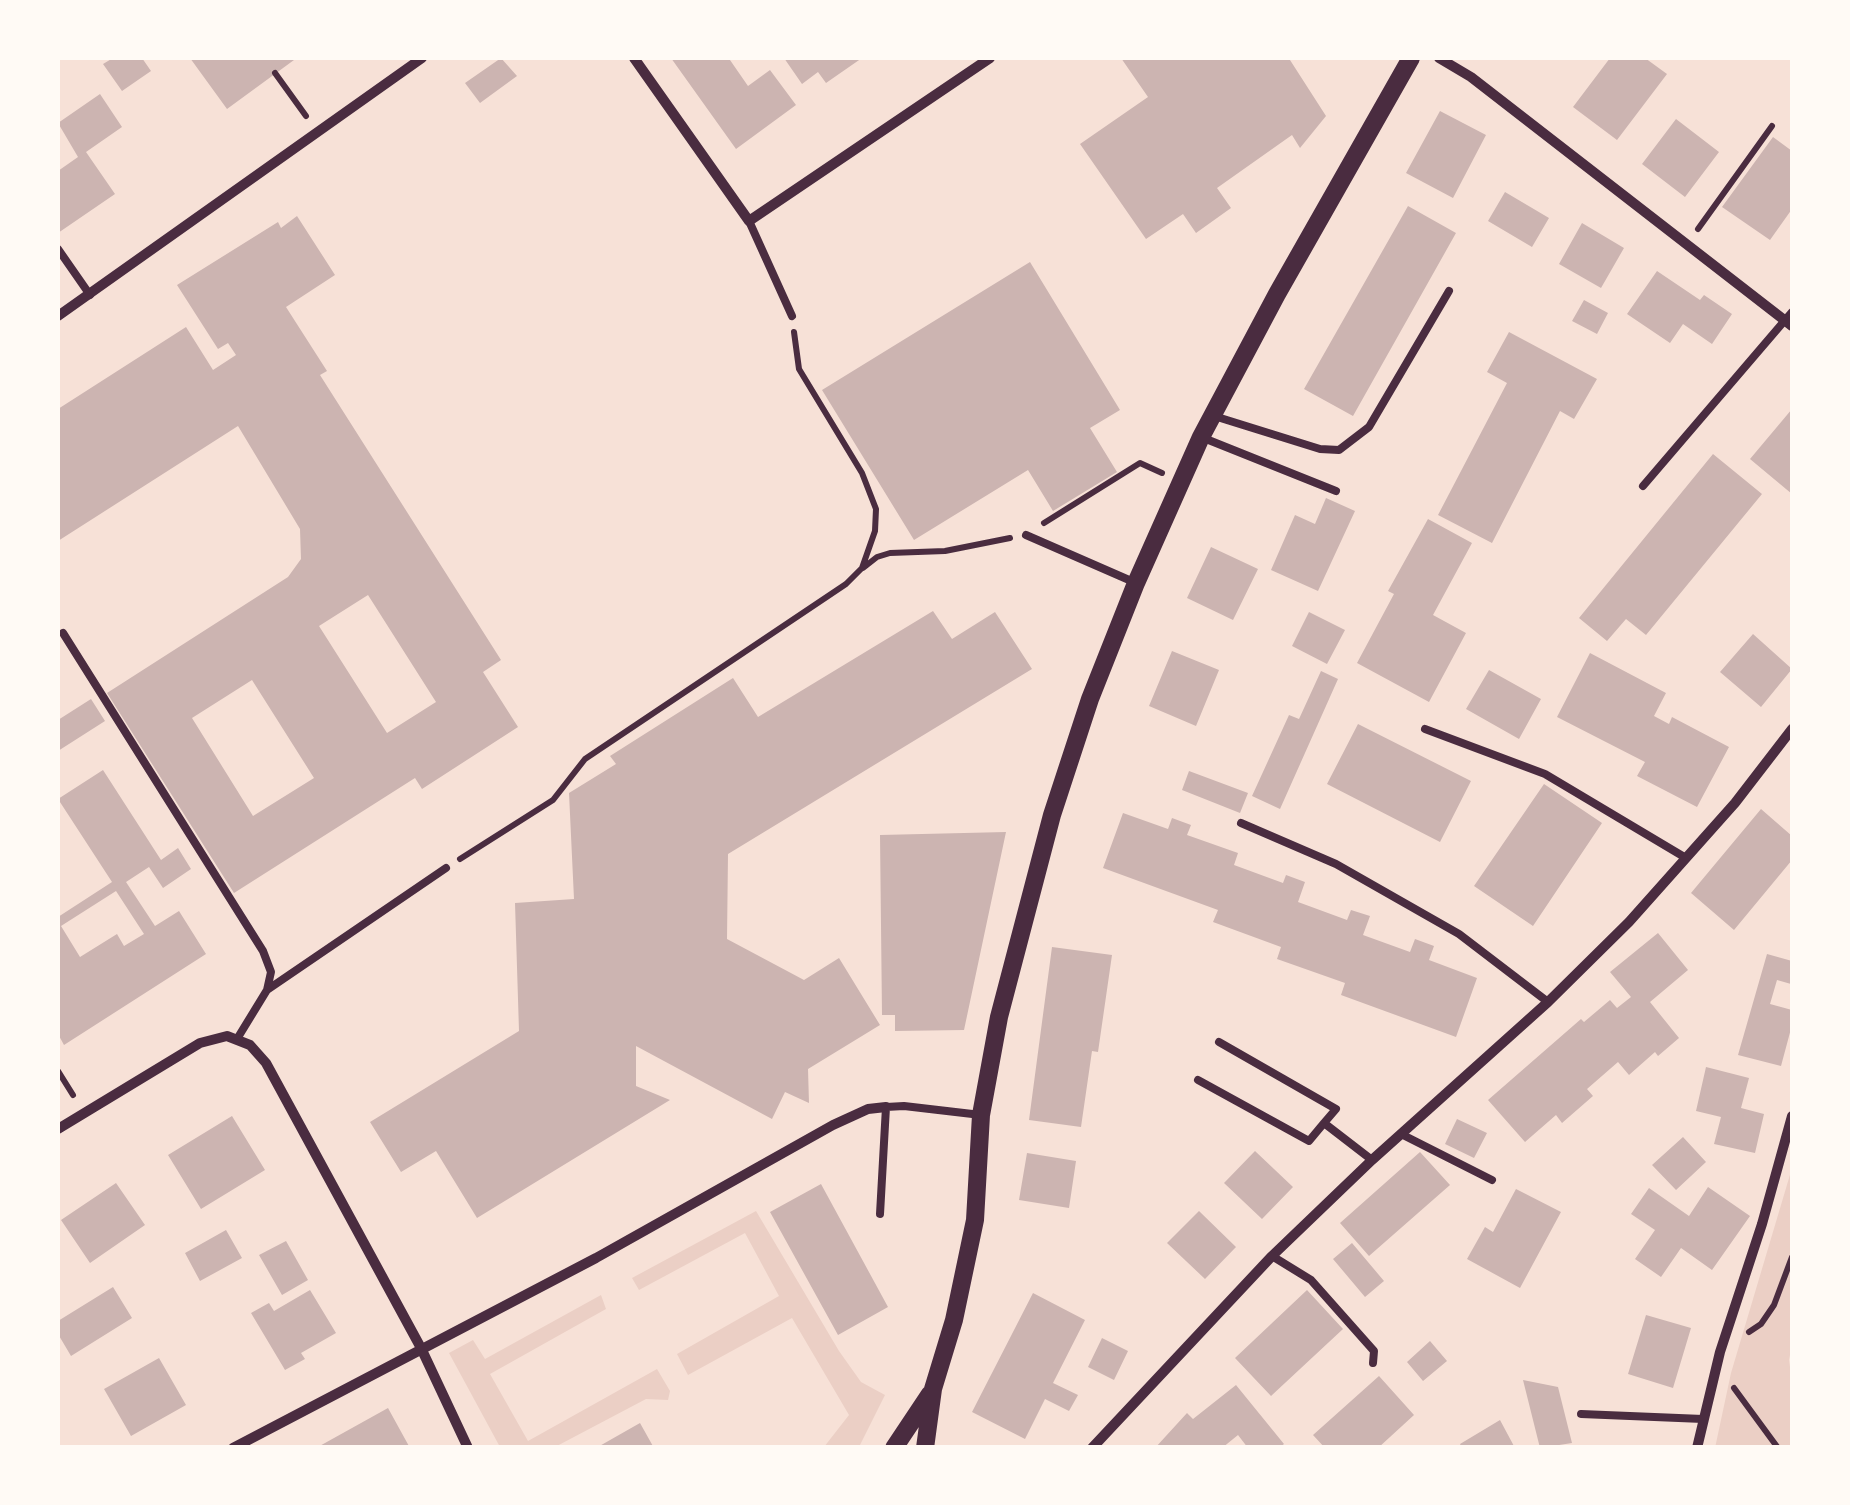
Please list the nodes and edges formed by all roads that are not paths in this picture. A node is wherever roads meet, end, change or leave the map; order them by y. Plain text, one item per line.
1 (422, 58) edge
2 (634, 58) edge
3 (990, 58) edge
4 (1412, 58) edge
5 (1439, 58) edge
6 (748, 220) junction
7 (58, 250) edge
8 (1449, 291) dead end
9 (90, 295) junction
10 (58, 316) edge
11 (792, 316) road end
12 (1790, 319) edge
13 (1212, 416) junction
14 (1201, 438) junction
15 (1643, 486) dead end
16 (1336, 491) dead end
17 (1026, 534) dead end
18 (1136, 583) junction
19 (62, 633) dead end
20 (1425, 729) dead end
21 (1792, 729) edge
22 (1241, 822) dead end
23 (1686, 858) junction
24 (446, 868) road end
25 (267, 990) junction
26 (1548, 1002) junction
27 (237, 1039) junction
28 (1218, 1042) dead end
29 (1198, 1080) dead end
30 (886, 1106) junction
31 (981, 1115) junction
32 (1792, 1116) edge
33 (1324, 1123) junction
34 (58, 1129) edge
35 (1403, 1135) junction
36 (1372, 1160) junction
37 (1492, 1180) dead end
38 (880, 1214) dead end
39 (1272, 1256) junction
40 (422, 1348) junction
41 (1373, 1364) dead end
42 (934, 1389) junction
43 (1581, 1414) dead end
44 (1702, 1419) junction
45 (233, 1448) edge
46 (468, 1448) edge
47 (894, 1448) edge
48 (925, 1448) edge
49 (1092, 1448) edge
50 (1697, 1448) edge

1 - 9 street
2 - 6 street
3 - 6 street
4 - 13 street
5 - 12 street
6 - 11 lane
7 - 9 lane
8 - 13 lane
9 - 10 street
12 - 15 lane
13 - 14 street
14 - 16 lane
14 - 18 street
17 - 18 lane
18 - 31 street
19 - 25 lane
20 - 23 lane
21 - 23 street
22 - 26 lane
23 - 26 street
24 - 25 lane
25 - 27 lane
26 - 35 street
27 - 34 street
27 - 40 street
28 - 33 lane
29 - 33 lane
30 - 31 lane
30 - 38 lane
30 - 40 street
31 - 42 street
32 - 44 street
33 - 36 lane
35 - 36 street
35 - 37 lane
36 - 39 street
39 - 41 lane
39 - 49 street
40 - 45 street
40 - 46 street
42 - 47 street
42 - 48 street
43 - 44 lane
44 - 50 street

